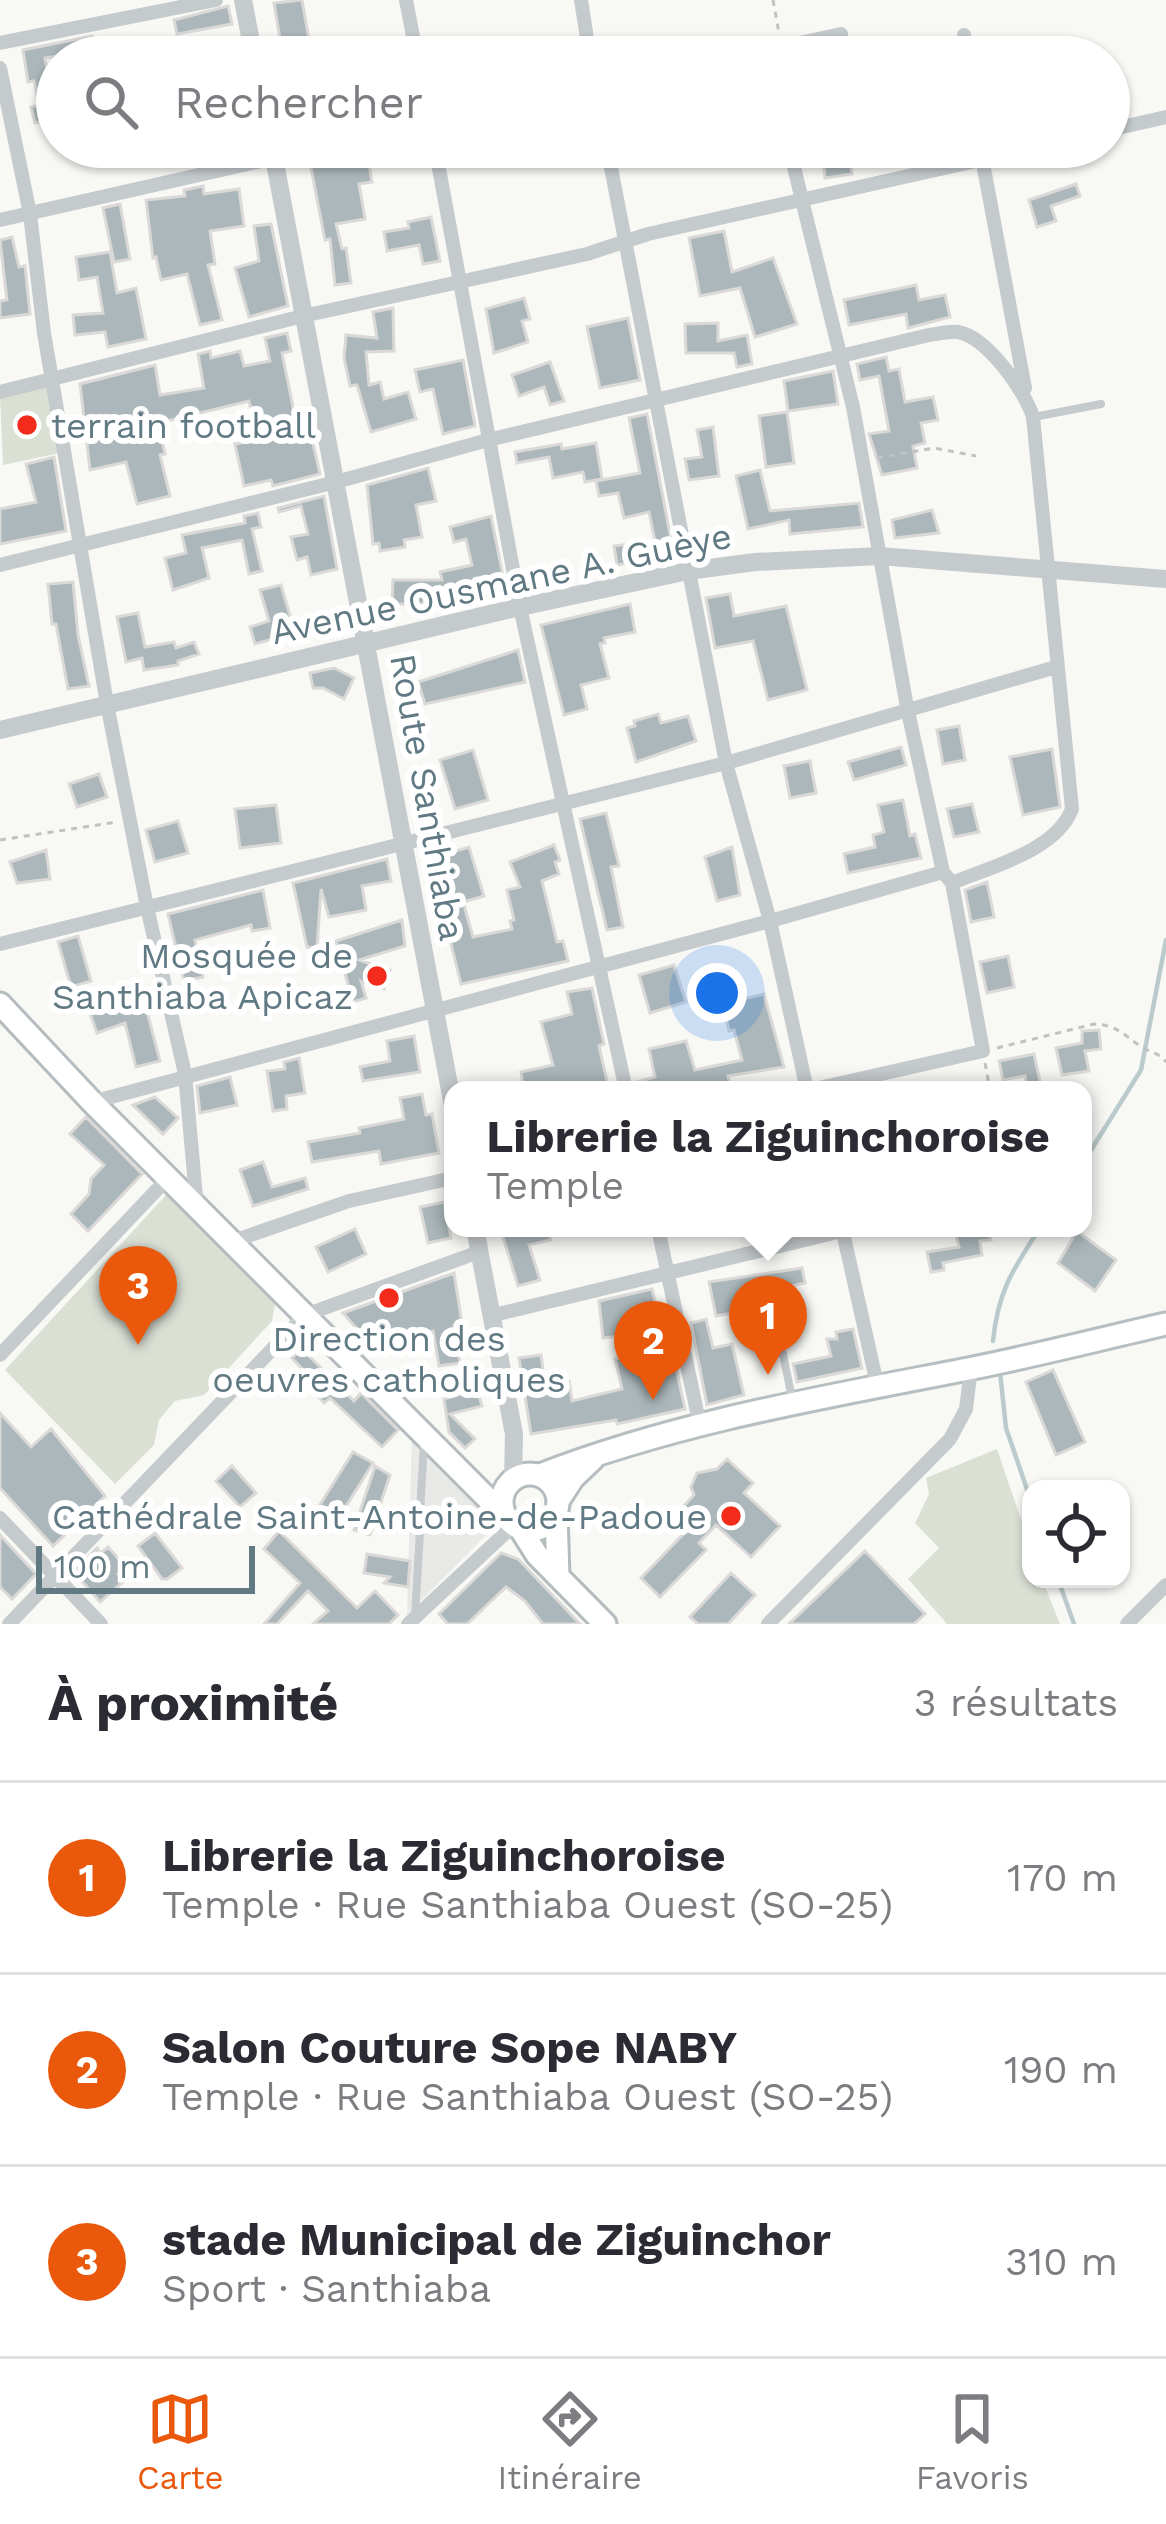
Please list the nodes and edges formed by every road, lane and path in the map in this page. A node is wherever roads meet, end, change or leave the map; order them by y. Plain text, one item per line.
1 (216, 0) edge
2 (243, 0) edge
3 (406, 0) edge
4 (580, 0) edge
5 (773, 0) edge
6 (841, 34) dead end
7 (250, 36) edge
8 (413, 36) edge
9 (586, 36) edge
10 (779, 36) edge
11 (834, 36) edge
12 (0, 43) edge
13 (0, 68) edge
14 (1166, 117) edge
15 (1130, 125) edge
16 (210, 168) edge
17 (276, 168) edge
18 (439, 168) edge
19 (611, 168) edge
20 (794, 168) edge
21 (929, 168) edge
22 (984, 168) edge
23 (802, 202) junction
24 (30, 214) junction
25 (0, 220) edge
26 (625, 241) junction
27 (459, 281) junction
28 (303, 316) junction
29 (841, 357) junction
30 (54, 381) junction
31 (0, 392) edge
32 (1026, 393) junction
33 (658, 399) junction
34 (1102, 404) dead end
35 (1033, 417) junction
36 (488, 440) junction
37 (976, 456) dead end
38 (864, 460) junction
39 (337, 482) junction
40 (82, 544) junction
41 (880, 556) junction
42 (0, 565) edge
43 (1049, 568) junction
44 (688, 571) junction
45 (1166, 579) edge
46 (520, 607) junction
47 (367, 646) junction
48 (1057, 667) junction
49 (107, 704) junction
50 (907, 707) junction
51 (0, 730) edge
52 (726, 763) junction
53 (562, 805) junction
54 (132, 819) junction
55 (0, 840) edge
56 (401, 846) junction
57 (947, 877) junction
58 (147, 907) junction
59 (770, 922) junction
60 (0, 944) edge
61 (599, 967) junction
62 (0, 1004) edge
63 (435, 1011) junction
64 (982, 1052) junction
65 (1166, 1062) edge
66 (185, 1074) junction
67 (448, 1081) edge
68 (624, 1081) edge
69 (806, 1081) edge
70 (849, 1081) edge
71 (987, 1081) edge
72 (92, 1102) junction
73 (169, 1177) junction
74 (444, 1180) edge
75 (197, 1208) junction
76 (476, 1237) edge
77 (660, 1237) edge
78 (815, 1237) edge
79 (848, 1237) edge
80 (230, 1242) junction
81 (478, 1252) junction
82 (669, 1275) junction
83 (305, 1315) junction
84 (494, 1316) junction
85 (1166, 1324) edge
86 (778, 1330) dead end
87 (0, 1355) edge
88 (971, 1368) junction
89 (877, 1384) junction
90 (793, 1405) junction
91 (700, 1426) junction
92 (424, 1436) junction
93 (608, 1449) junction
94 (453, 1462) junction
95 (524, 1477) junction
96 (557, 1507) junction
97 (420, 1513) dead end
98 (0, 1518) edge
99 (514, 1524) junction
100 (420, 1531) dead end
101 (54, 1574) junction
102 (558, 1576) junction
103 (1166, 1586) edge
104 (415, 1622) edge
105 (8, 1624) edge
106 (101, 1624) edge
107 (604, 1624) edge
108 (768, 1624) edge
109 (1127, 1624) edge

1 - 12 street
2 - 7 street
3 - 8 street
4 - 9 street
5 - 10 path
6 - 11 street
13 - 24 street
14 - 15 street
16 - 24 street
17 - 28 street, Route Santhiaba
18 - 27 street
19 - 26 street
20 - 23 street
21 - 23 street
22 - 32 street
23 - 26 street
23 - 29 street
24 - 25 street
24 - 30 street
26 - 27 street
26 - 33 street
27 - 28 street
27 - 36 street
28 - 30 street
28 - 39 street, Route Santhiaba
29 - 32 street
29 - 33 street
29 - 38 street
30 - 31 street
30 - 40 street
32 - 35 street
33 - 36 street
33 - 44 street
34 - 35 lane
35 - 43 street
36 - 39 street
36 - 46 street
37 - 38 path
38 - 41 street
39 - 40 street
39 - 47 street, Route Santhiaba
40 - 42 street
40 - 49 street
41 - 43 street, Avenue Ousmane A. Guèye
41 - 44 street, Avenue Ousmane A. Guèye
41 - 50 street
43 - 45 street, Avenue Ousmane A. Guèye
43 - 48 street
44 - 46 street, Avenue Ousmane A. Guèye
44 - 52 street
46 - 47 street, Avenue Ousmane A. Guèye
46 - 53 street
47 - 49 street, Avenue Ousmane A. Guèye
47 - 56 street, Route Santhiaba
48 - 50 street
48 - 57 street
49 - 51 street, Avenue Ousmane A. Guèye
49 - 54 street
50 - 52 street
50 - 57 street
52 - 53 street
52 - 59 street
53 - 56 street
53 - 61 street
54 - 55 path
54 - 58 street
56 - 58 street
56 - 63 street, Route Santhiaba
57 - 59 street
57 - 64 street
58 - 60 street
58 - 66 street
59 - 61 street
59 - 69 street
61 - 63 street
61 - 68 street
62 - 72 main road
63 - 66 street
63 - 67 street, Route Santhiaba
64 - 65 path
64 - 70 street
64 - 71 path
66 - 72 street
66 - 75 street
72 - 73 main road
73 - 75 main road
73 - 87 street
74 - 80 street
75 - 80 main road
76 - 81 street
77 - 82 street
78 - 82 street
79 - 89 street
80 - 83 main road
81 - 83 street
81 - 84 street
82 - 84 street
82 - 91 street
83 - 92 main road
83 - 101 street
84 - 95 street
85 - 88 main road
86 - 90 lane
88 - 89 main road
88 - 108 street
89 - 90 main road
90 - 91 main road
91 - 93 main road
92 - 94 main road
92 - 97 lane
93 - 95 main road
93 - 96 main road
94 - 95 main road
94 - 99 main road
95 - 96 main road
95 - 99 main road
96 - 99 main road
96 - 102 main road
98 - 101 street
99 - 102 main road
99 - 104 street
100 - 104 lane
101 - 105 street
101 - 106 street
102 - 107 main road
103 - 109 street

